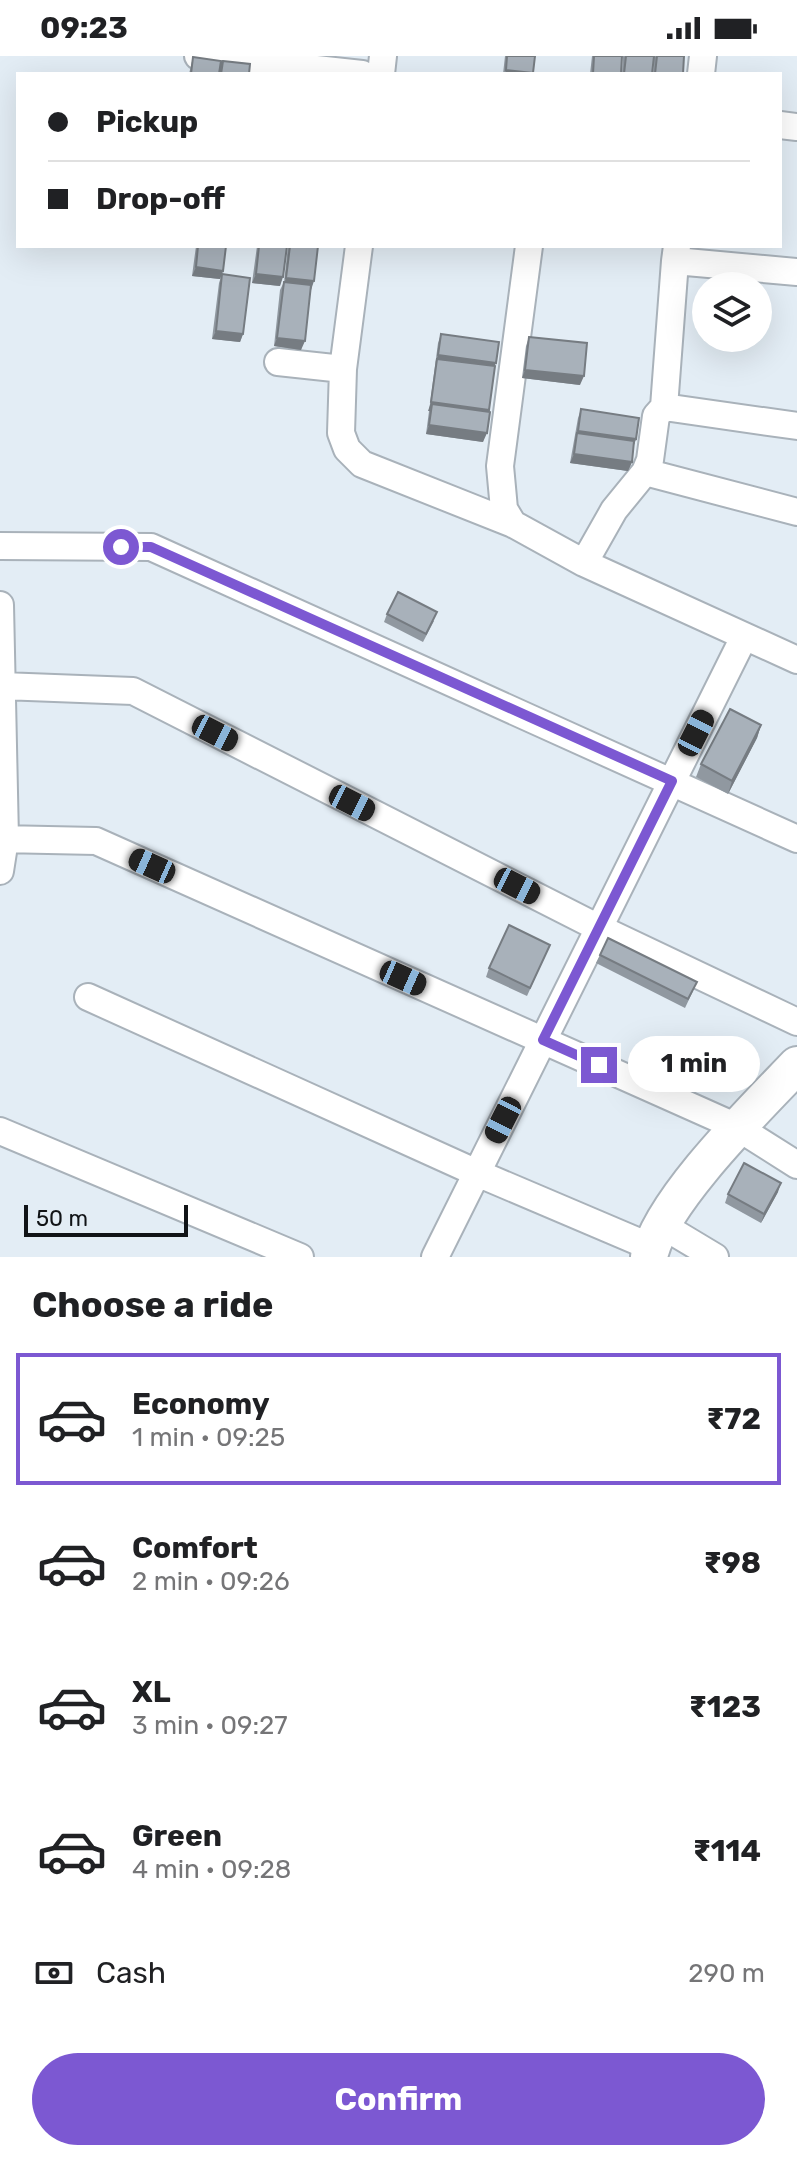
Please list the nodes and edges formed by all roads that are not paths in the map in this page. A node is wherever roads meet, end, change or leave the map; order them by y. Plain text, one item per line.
1 (198, 56) edge
2 (344, 72) edge
3 (359, 248) edge
4 (529, 248) edge
5 (676, 253) edge
6 (797, 272) edge
7 (278, 362) dead end
8 (343, 369) junction
9 (664, 407) junction
10 (797, 426) edge
11 (645, 472) junction
12 (797, 512) edge
13 (513, 524) junction
14 (0, 546) edge
15 (584, 563) junction
16 (0, 605) edge
17 (744, 637) junction
18 (797, 660) edge
19 (2, 686) edge
20 (672, 781) junction
21 (2, 839) edge
22 (797, 839) edge
23 (0, 871) edge
24 (599, 928) junction
25 (88, 997) dead end
26 (797, 1022) edge
27 (543, 1040) junction
28 (797, 1065) edge
29 (737, 1127) junction
30 (0, 1131) edge
31 (797, 1165) edge
32 (477, 1173) junction
33 (653, 1243) edge
34 (300, 1257) edge
35 (435, 1257) edge
36 (715, 1257) edge

1 - 2 street
3 - 8 street
4 - 13 street
5 - 6 street
5 - 9 street
7 - 8 street
8 - 13 street
9 - 10 street
9 - 11 street
11 - 12 street
11 - 15 street
13 - 15 street
14 - 20 street
15 - 17 street
16 - 19 street
17 - 18 street
17 - 20 street
19 - 21 street
19 - 24 street
20 - 22 street
20 - 24 street
21 - 23 street
21 - 27 street
24 - 26 street
24 - 27 street
25 - 32 street
27 - 29 street
27 - 32 street
28 - 29 street
29 - 31 street
29 - 33 street
30 - 34 street
32 - 33 street
32 - 35 street
33 - 36 street

